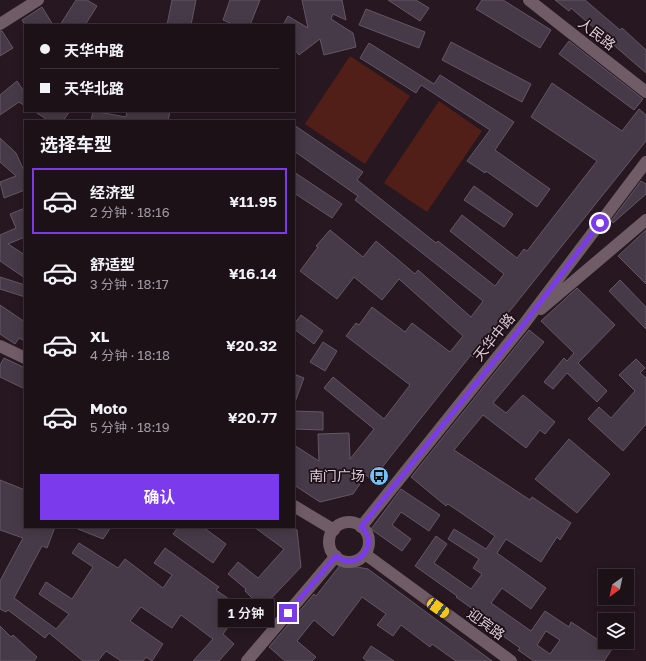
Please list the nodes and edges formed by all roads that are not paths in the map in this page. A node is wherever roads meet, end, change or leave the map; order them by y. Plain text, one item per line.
1 (38, 0) edge
2 (529, 0) edge
3 (0, 24) edge
4 (646, 92) edge
5 (646, 162) edge
6 (646, 220) edge
7 (524, 324) junction
8 (0, 346) edge
9 (24, 358) edge
10 (295, 507) edge
11 (361, 527) junction
12 (334, 530) junction
13 (365, 554) junction
14 (336, 556) junction
15 (247, 661) edge
16 (511, 661) edge

1 - 3 street
2 - 4 street, 人民路
5 - 7 street, 天华中路
6 - 7 street
7 - 11 street, 天华中路
8 - 9 street
10 - 12 street
11 - 12 street
11 - 13 street
12 - 14 street
13 - 14 street
13 - 16 street, 迎宾路
14 - 15 street

